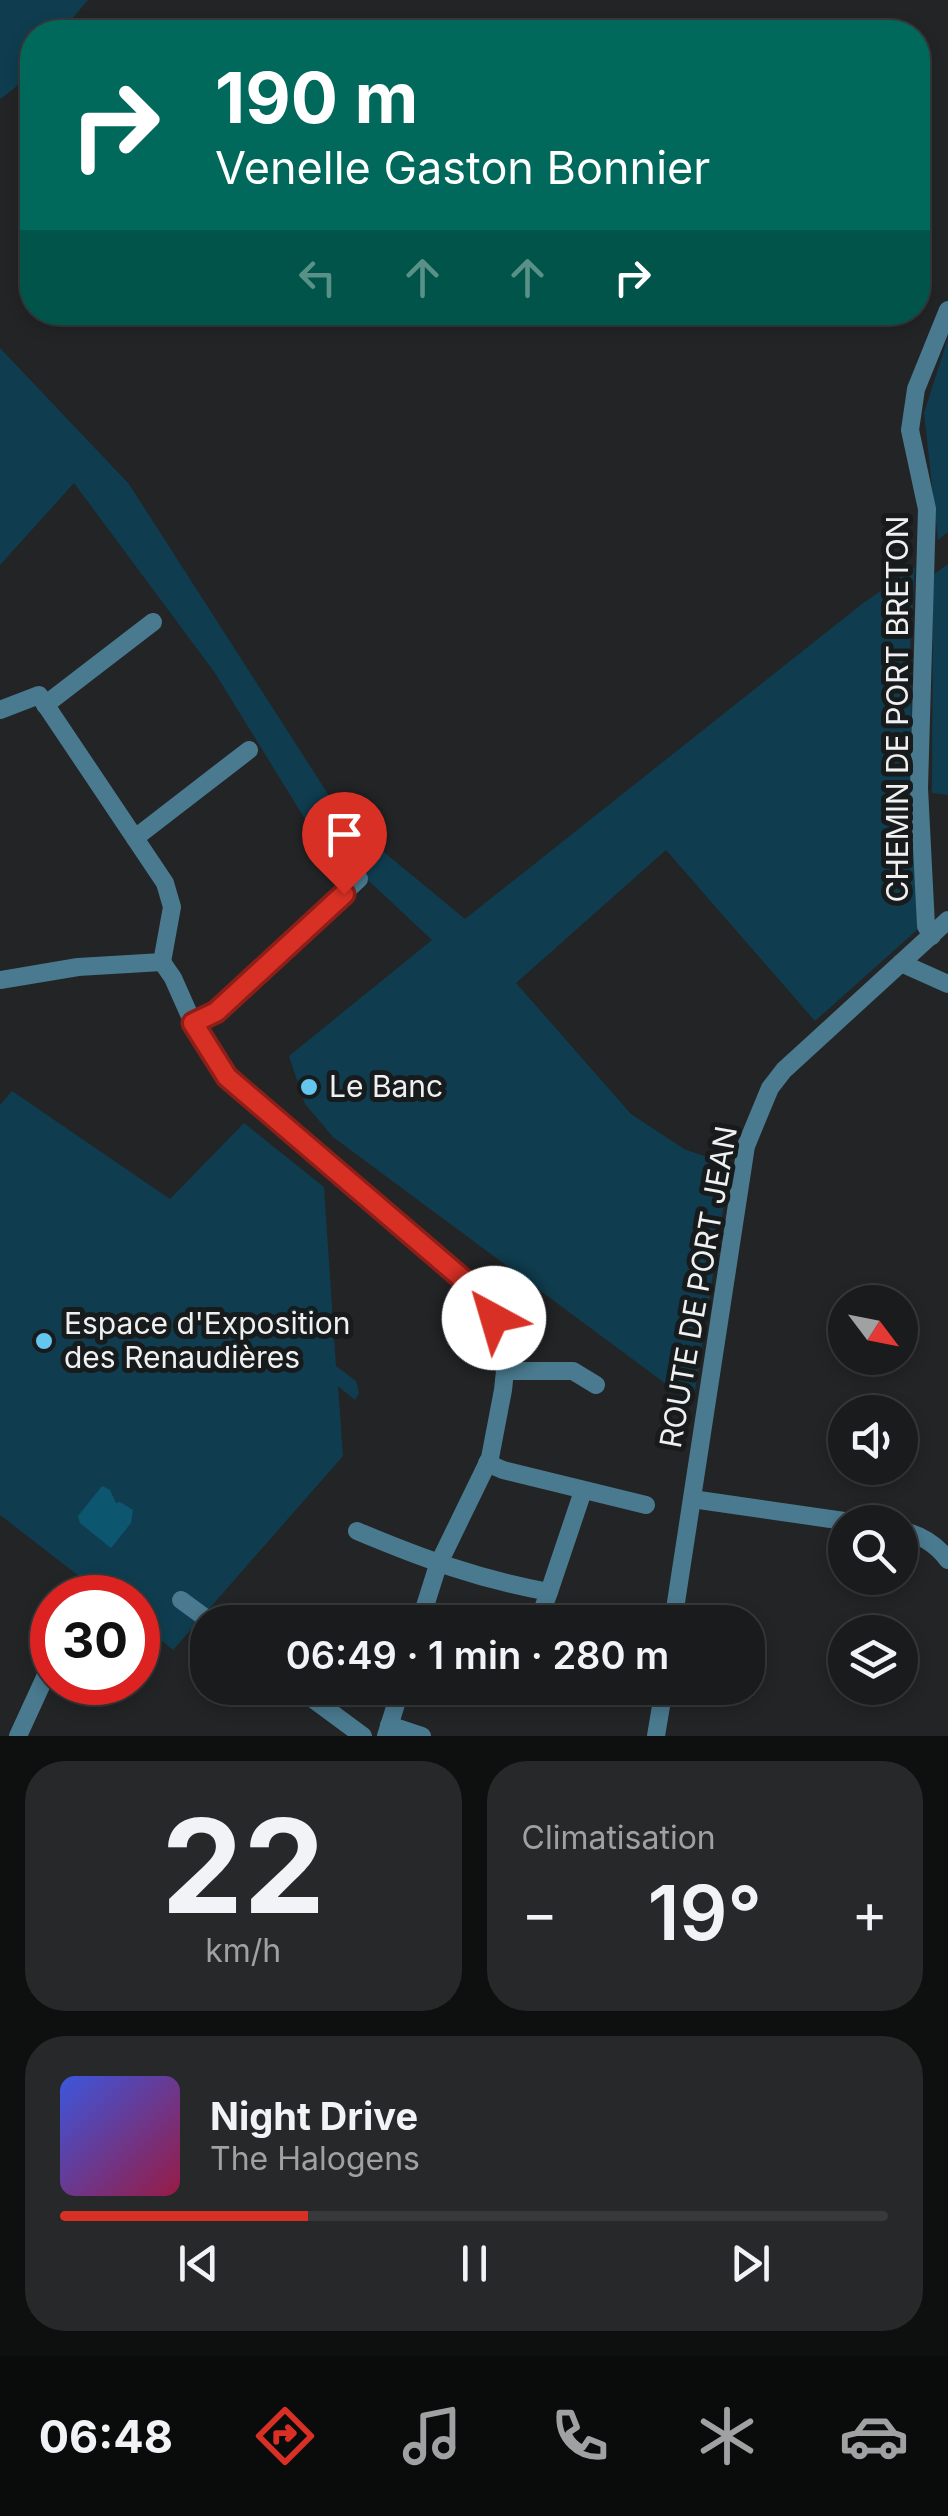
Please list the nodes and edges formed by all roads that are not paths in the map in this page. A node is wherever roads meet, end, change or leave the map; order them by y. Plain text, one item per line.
1 (948, 310) edge
2 (153, 622) dead end
3 (45, 705) junction
4 (0, 710) edge
5 (249, 750) dead end
6 (135, 838) junction
7 (360, 879) dead end
8 (948, 920) edge
9 (932, 936) junction
10 (162, 962) junction
11 (901, 963) junction
12 (0, 980) edge
13 (948, 984) edge
14 (193, 1023) junction
15 (505, 1371) junction
16 (596, 1385) dead end
17 (487, 1463) junction
18 (583, 1491) junction
19 (692, 1499) junction
20 (646, 1505) dead end
21 (828, 1519) edge
22 (357, 1531) dead end
23 (918, 1535) edge
24 (948, 1560) edge
25 (438, 1566) junction
26 (550, 1592) junction
27 (181, 1600) dead end
28 (425, 1605) edge
29 (545, 1605) edge
30 (676, 1605) edge
31 (190, 1607) edge
32 (32, 1705) edge
33 (321, 1705) edge
34 (396, 1705) edge
35 (661, 1705) edge
36 (388, 1731) edge
37 (18, 1736) edge
38 (363, 1736) edge
39 (422, 1736) edge
40 (656, 1736) edge

1 - 9 street, CHEMIN DE PORT BRETON
2 - 3 street
3 - 4 street
3 - 6 street
5 - 6 street
6 - 10 street
7 - 14 street
8 - 9 street, ROUTE DE PORT JEAN
9 - 11 street, ROUTE DE PORT JEAN
10 - 12 street
10 - 14 street
11 - 13 street
11 - 19 street, ROUTE DE PORT JEAN
14 - 15 street
15 - 16 street
15 - 17 street
17 - 18 street
17 - 25 street
18 - 20 street
18 - 26 street
19 - 21 street
19 - 30 street, ROUTE DE PORT JEAN
22 - 25 street
23 - 24 street
25 - 26 street
25 - 28 street
26 - 29 street
27 - 31 street
32 - 37 street
33 - 38 street
34 - 36 street
35 - 40 street
36 - 39 street

